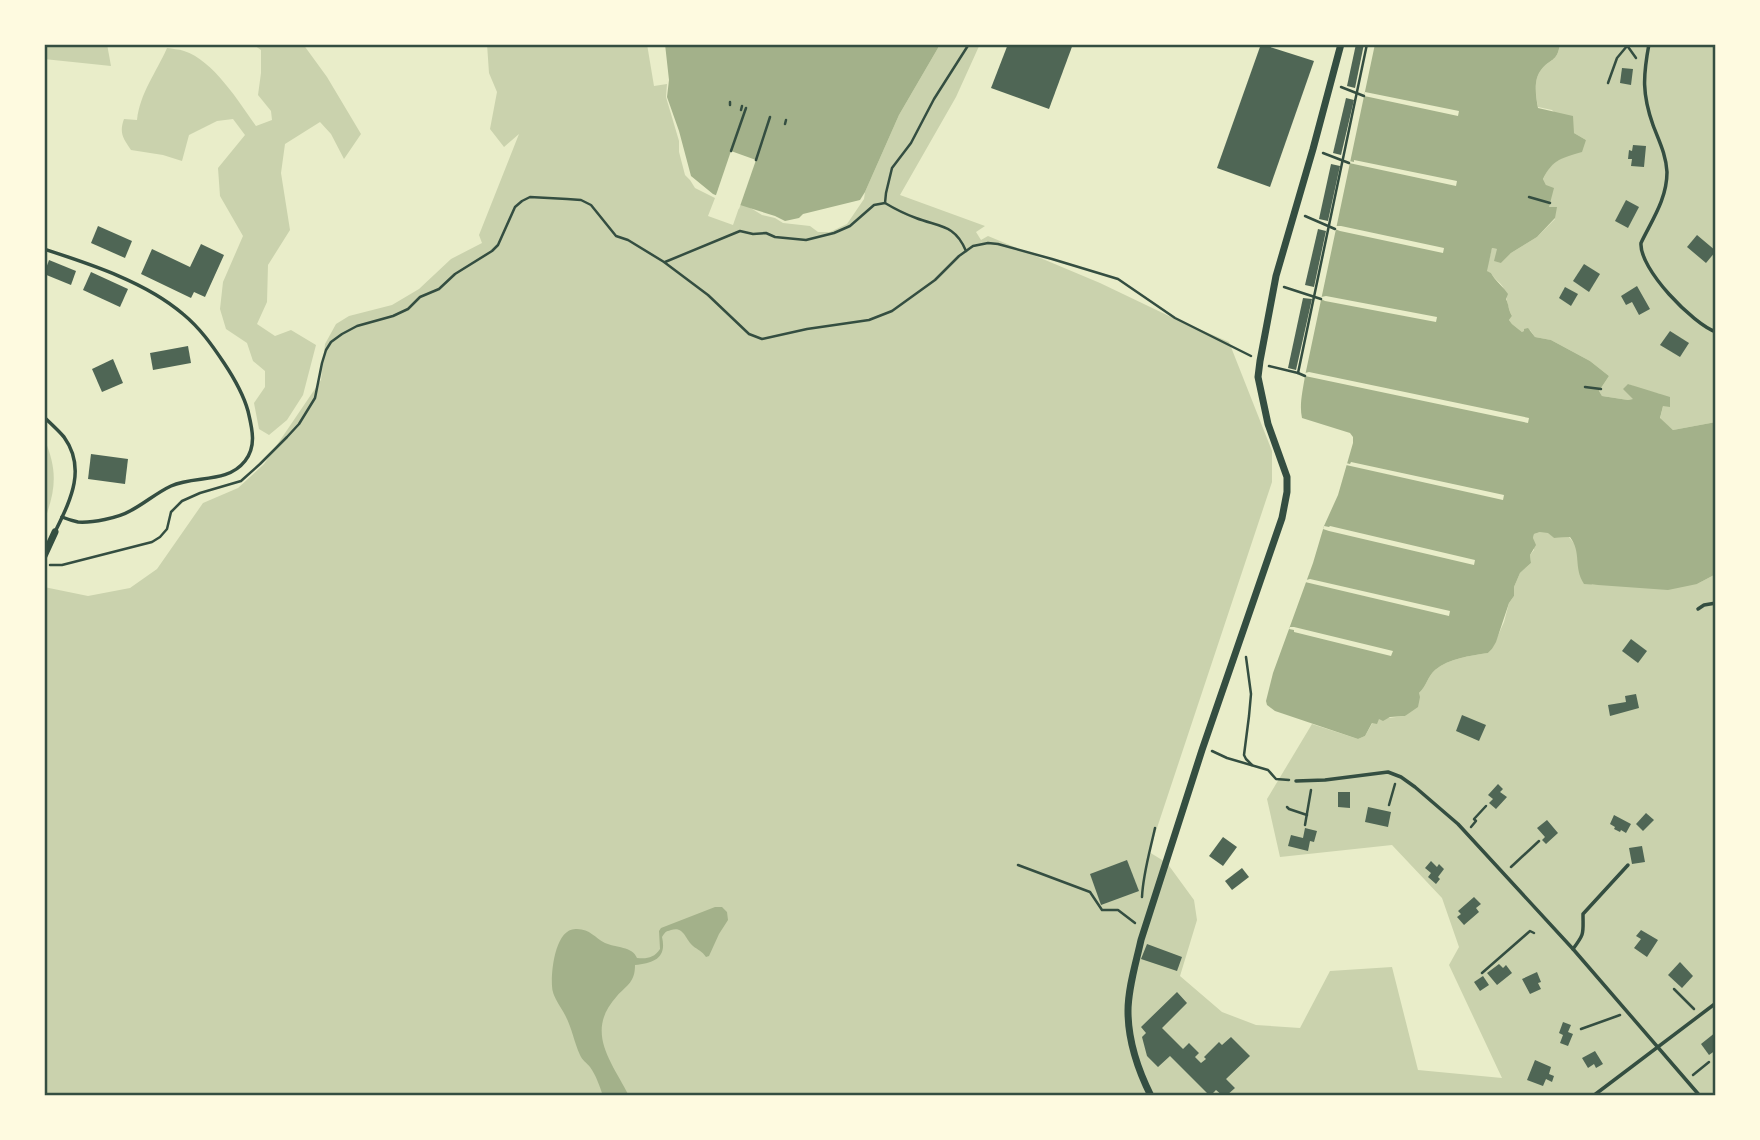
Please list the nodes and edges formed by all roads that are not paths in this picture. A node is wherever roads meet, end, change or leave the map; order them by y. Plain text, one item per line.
1 (1341, 44) edge
2 (1649, 44) edge
3 (44, 249) edge
4 (1716, 332) edge
5 (44, 417) edge
6 (62, 517) junction
7 (55, 532) joint
8 (44, 556) edge
9 (1716, 603) edge
10 (1698, 609) dead end
11 (1296, 781) road end
12 (1628, 865) dead end
13 (1573, 949) junction
14 (1716, 1003) edge
15 (1659, 1047) junction
16 (1151, 1096) edge
17 (1592, 1096) edge
18 (1700, 1096) edge

1 - 16 street
2 - 4 lane
3 - 6 lane
5 - 6 lane
6 - 7 lane
7 - 8 street
9 - 10 lane
11 - 13 lane
12 - 13 lane
13 - 15 lane
14 - 15 lane
15 - 17 lane
15 - 18 lane

